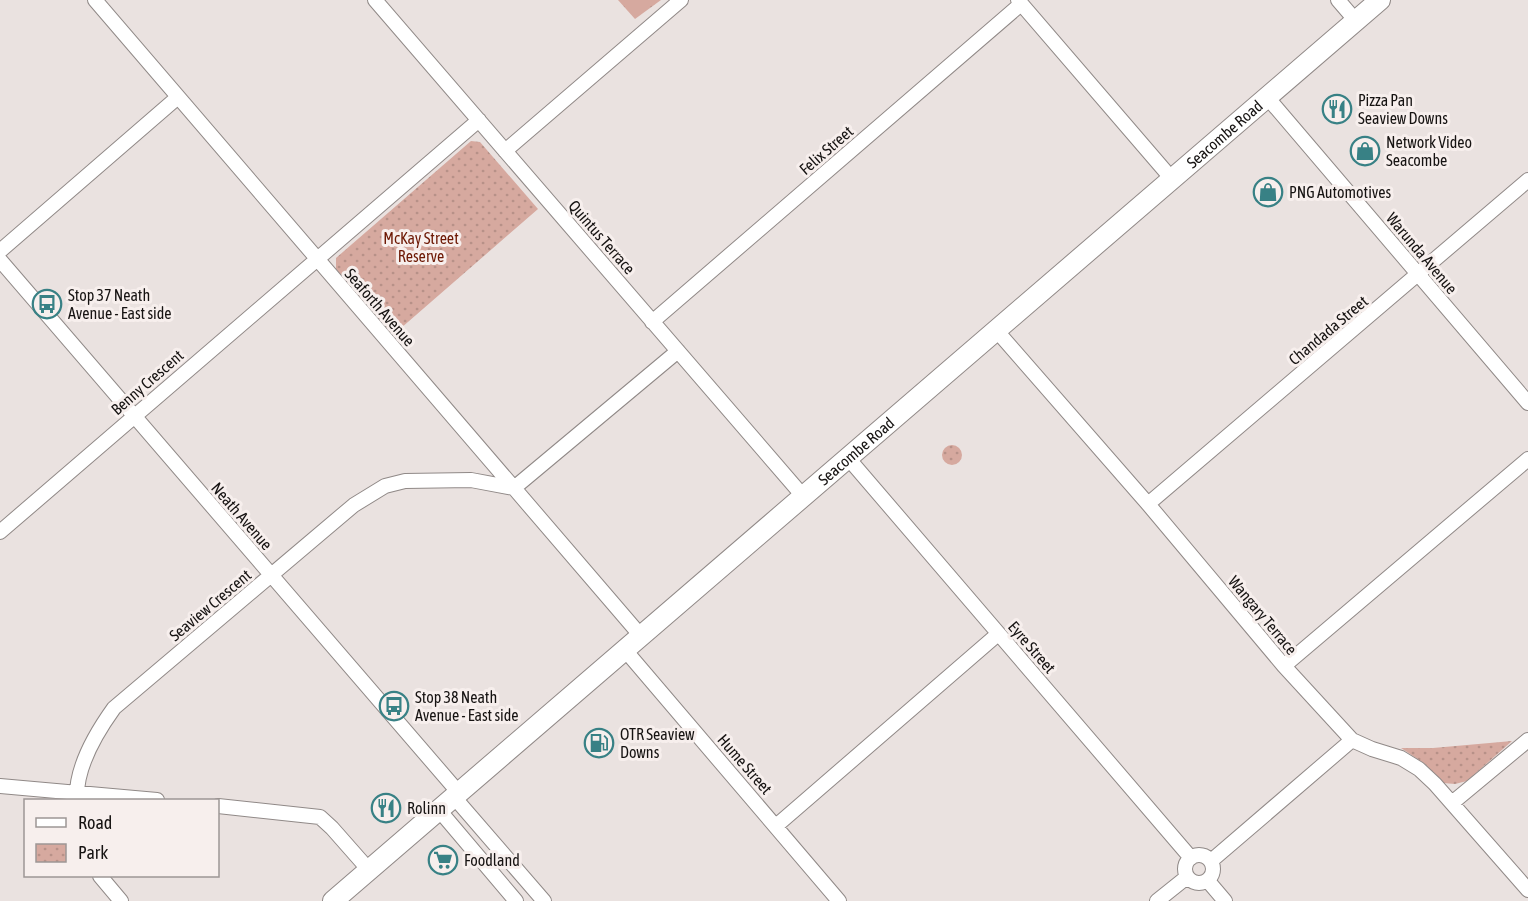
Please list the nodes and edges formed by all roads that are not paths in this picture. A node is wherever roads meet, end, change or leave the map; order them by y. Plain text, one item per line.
1 (95, 0) edge
2 (375, 0) edge
3 (681, 0) edge
4 (1338, 0) edge
5 (1380, 0) edge
6 (1019, 2) edge
7 (1356, 21) junction
8 (178, 97) junction
9 (1267, 97) junction
10 (479, 120) junction
11 (505, 151) junction
12 (1172, 179) junction
13 (1528, 180) edge
14 (0, 252) edge
15 (316, 258) junction
16 (0, 260) edge
17 (1418, 275) junction
18 (652, 322) junction
19 (996, 330) junction
20 (678, 351) junction
21 (1528, 403) edge
22 (134, 415) junction
23 (848, 458) junction
24 (1528, 459) edge
25 (514, 488) junction
26 (803, 496) junction
27 (1148, 504) junction
28 (0, 532) edge
29 (271, 575) junction
30 (998, 633) junction
31 (641, 636) junction
32 (624, 650) junction
33 (1284, 666) junction
34 (1352, 740) junction
35 (1528, 740) edge
36 (0, 786) edge
37 (457, 795) junction
38 (77, 797) edge
39 (117, 799) edge
40 (1452, 804) junction
41 (219, 806) edge
42 (439, 810) junction
43 (776, 826) junction
44 (1191, 858) junction
45 (1210, 861) junction
46 (369, 870) junction
47 (101, 877) edge
48 (1187, 877) junction
49 (1208, 881) junction
50 (1528, 890) edge
51 (121, 901) edge
52 (333, 901) edge
53 (516, 901) edge
54 (544, 901) edge
55 (839, 901) edge
56 (1157, 901) edge
57 (1225, 901) edge

1 - 8 street, Seaforth Avenue
2 - 10 street, Quintus Terrace
3 - 11 street
4 - 7 street
5 - 7 main road, Seacombe Road
6 - 12 street
6 - 18 street, Felix Street
7 - 9 main road, Seacombe Road
8 - 14 street
8 - 15 street, Seaforth Avenue
9 - 12 main road, Seacombe Road
9 - 17 street, Warunda Avenue
10 - 11 street, Quintus Terrace
10 - 15 street, Benny Crescent
11 - 18 street, Quintus Terrace
12 - 19 main road, Seacombe Road
13 - 17 street, Chandada Street
15 - 22 street, Benny Crescent
15 - 25 street, Seaforth Avenue
16 - 22 street, Neath Avenue
17 - 21 street, Warunda Avenue
17 - 27 street, Chandada Street
18 - 20 street, Quintus Terrace
19 - 23 main road, Seacombe Road
19 - 27 street, Wangary Terrace
20 - 25 street
20 - 26 street, Quintus Terrace
22 - 28 street, Benny Crescent
22 - 29 street, Neath Avenue
23 - 26 main road, Seacombe Road
23 - 30 street, Eyre Street
24 - 33 street
25 - 29 street, Seaview Crescent
25 - 31 street, Seaforth Avenue
26 - 31 main road, Seacombe Road
27 - 33 street, Wangary Terrace
29 - 37 street, Neath Avenue
29 - 38 street, Seaview Crescent
30 - 43 street
30 - 44 street, Eyre Street
31 - 32 main road, Seacombe Road
32 - 37 main road, Seacombe Road
32 - 43 street, Hume Street
33 - 34 street, Wangary Terrace
34 - 40 street, Wangary Terrace
34 - 45 street
35 - 40 street
36 - 38 street
37 - 42 main road, Seacombe Road
37 - 54 street, Neath Avenue
38 - 39 street
40 - 50 street, Wangary Terrace
41 - 46 street
42 - 46 main road, Seacombe Road
42 - 53 street
43 - 55 street, Hume Street
44 - 45 street
44 - 48 street
45 - 49 street
46 - 52 main road, Seacombe Road
47 - 51 street
48 - 49 street
48 - 56 street
49 - 57 street

